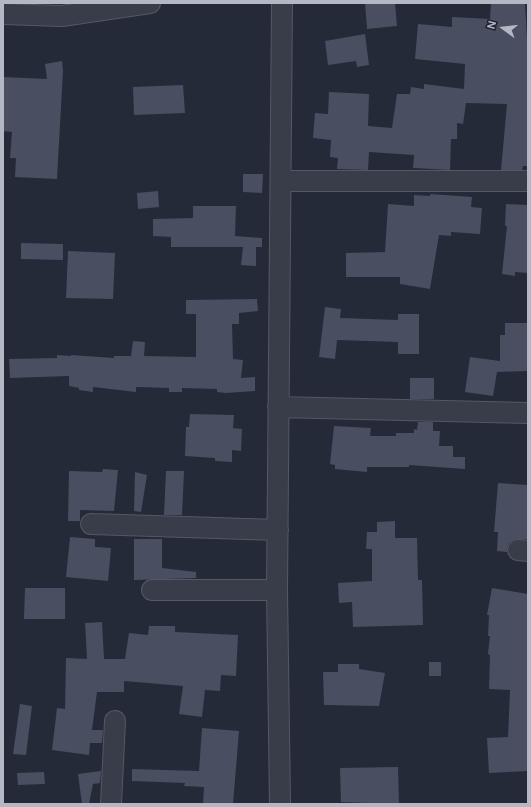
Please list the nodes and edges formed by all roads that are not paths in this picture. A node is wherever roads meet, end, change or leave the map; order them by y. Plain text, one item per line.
1 (150, 3) edge
2 (282, 3) edge
3 (60, 9) edge
4 (3, 14) edge
5 (282, 181) junction
6 (528, 182) edge
7 (278, 407) junction
8 (528, 413) edge
9 (91, 524) dead end
10 (278, 530) junction
11 (152, 590) dead end
12 (277, 590) junction
13 (114, 721) dead end
14 (111, 804) edge
15 (280, 804) edge

1 - 3 street
2 - 5 street
3 - 4 street
5 - 6 street
5 - 7 street
7 - 8 street
7 - 10 street
9 - 10 street
10 - 12 street
11 - 12 street
12 - 15 street
13 - 14 street

